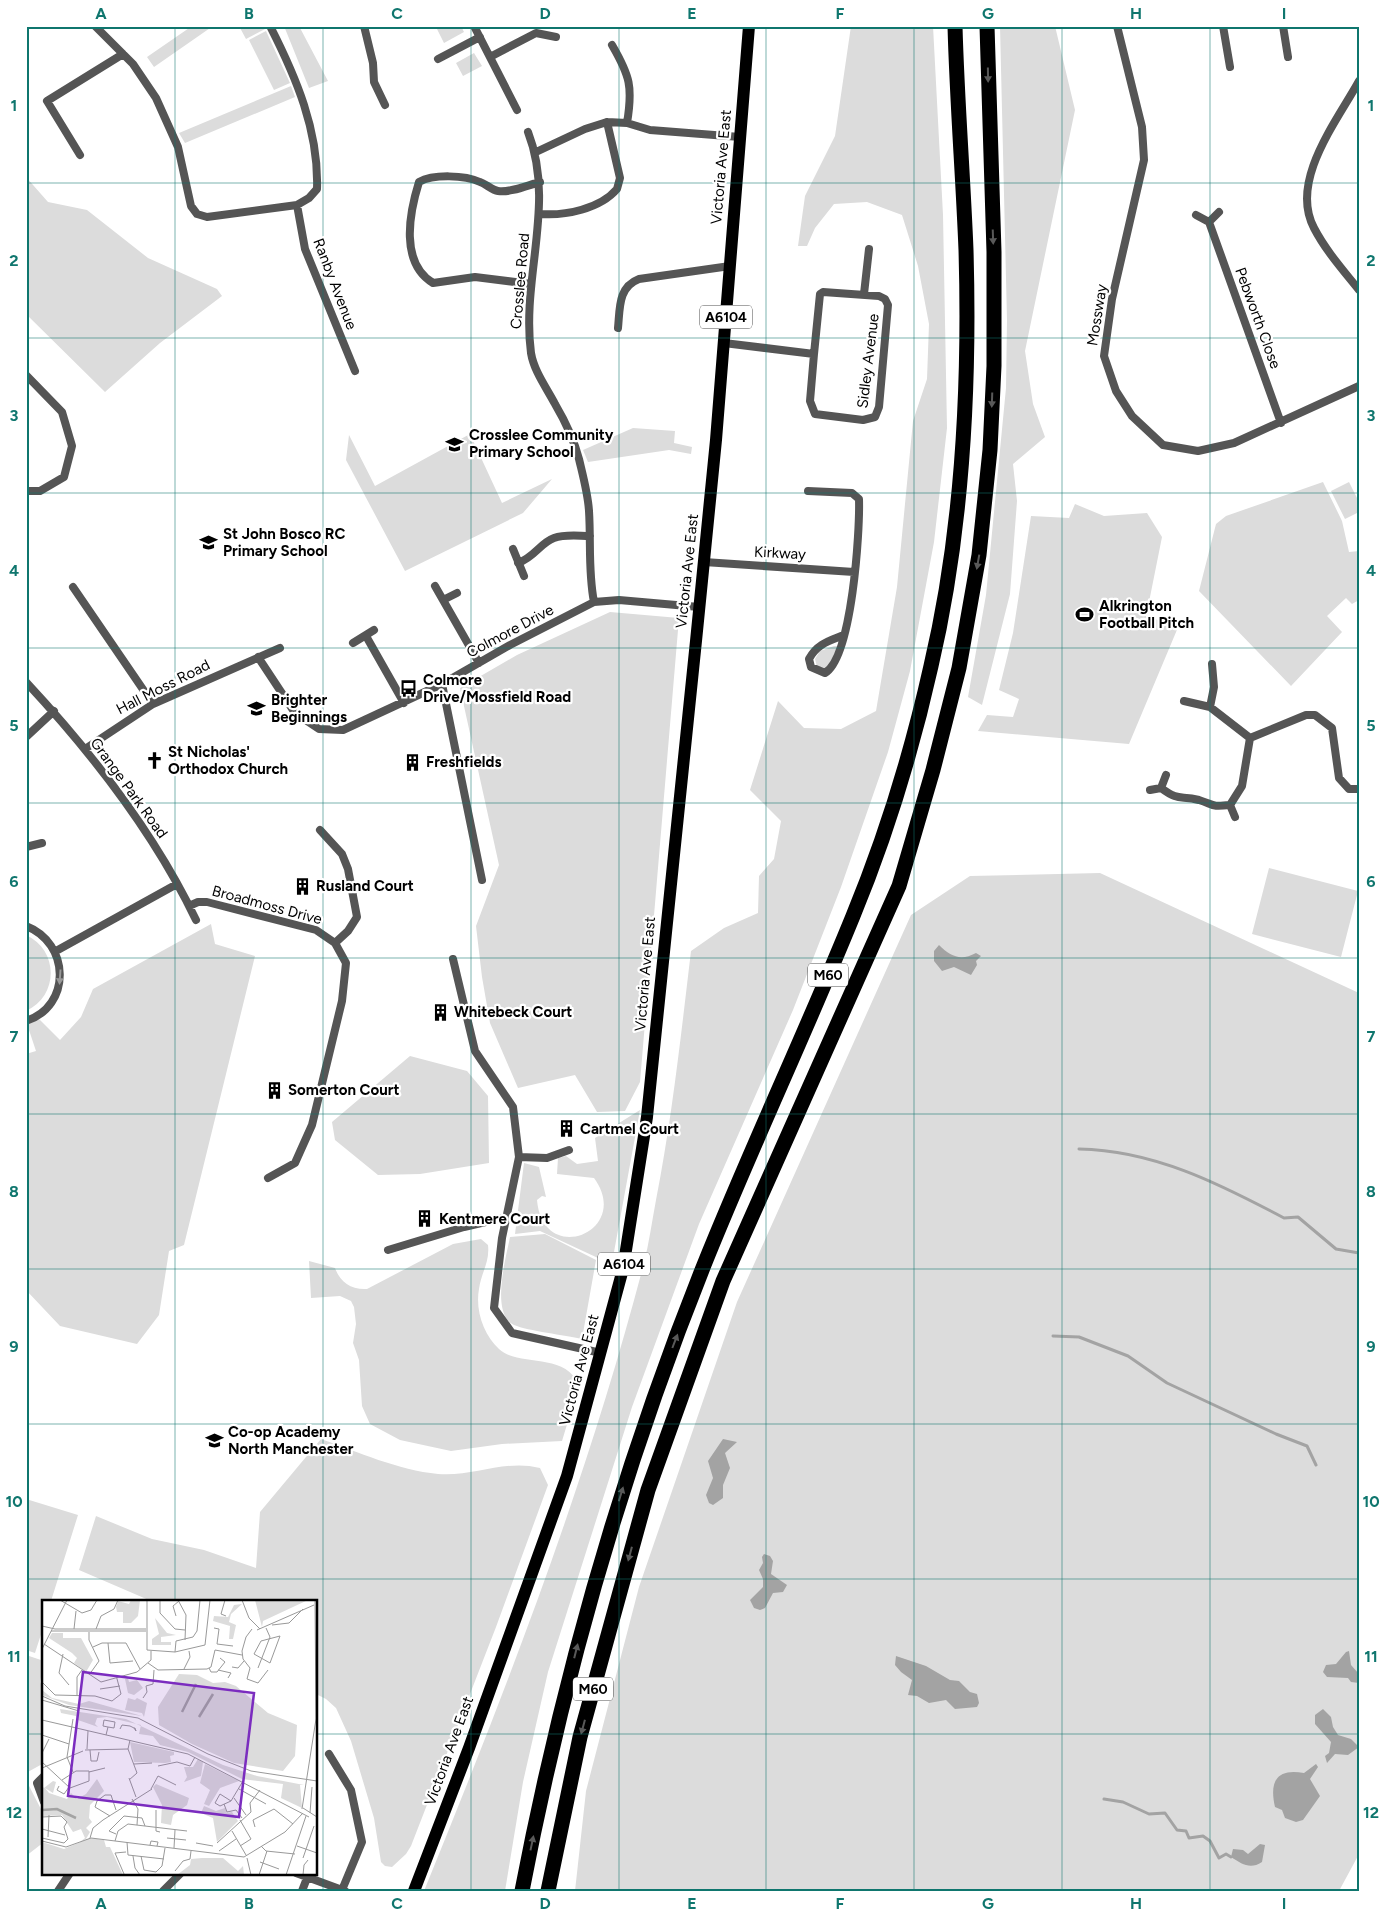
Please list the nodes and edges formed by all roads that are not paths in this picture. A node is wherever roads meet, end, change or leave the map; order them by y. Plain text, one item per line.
1 (95, 26) edge
2 (270, 26) edge
3 (364, 26) edge
4 (474, 26) edge
5 (749, 26) edge
6 (955, 26) edge
7 (986, 26) edge
8 (1117, 26) edge
9 (1222, 26) edge
10 (1283, 26) edge
11 (480, 37) junction
12 (556, 37) dead end
13 (612, 45) dead end
14 (123, 54) junction
15 (490, 57) junction
16 (1288, 58) dead end
17 (438, 59) dead end
18 (1230, 67) dead end
19 (1359, 81) edge
20 (385, 105) dead end
21 (517, 110) dead end
22 (607, 122) junction
23 (627, 122) junction
24 (528, 132) dead end
25 (740, 137) junction
26 (536, 152) junction
27 (80, 155) dead end
28 (540, 182) junction
29 (296, 205) junction
30 (1219, 212) dead end
31 (540, 214) junction
32 (1196, 215) dead end
33 (1209, 222) junction
34 (869, 249) dead end
35 (730, 266) junction
36 (531, 284) junction
37 (1359, 290) edge
38 (864, 294) junction
39 (618, 328) dead end
40 (724, 344) junction
41 (814, 354) junction
42 (355, 371) dead end
43 (26, 375) edge
44 (1359, 386) edge
45 (1281, 423) junction
46 (26, 491) edge
47 (808, 491) dead end
48 (590, 536) junction
49 (513, 549) dead end
50 (518, 562) junction
51 (704, 562) junction
52 (854, 572) junction
53 (524, 576) dead end
54 (435, 586) dead end
55 (73, 587) dead end
56 (457, 593) dead end
57 (443, 600) junction
58 (594, 602) junction
59 (699, 607) junction
60 (374, 630) dead end
61 (844, 635) junction
62 (366, 636) junction
63 (353, 643) dead end
64 (280, 648) dead end
65 (258, 657) junction
66 (479, 663) junction
67 (1212, 664) dead end
68 (26, 682) edge
69 (442, 684) junction
70 (1184, 701) dead end
71 (404, 703) junction
72 (153, 704) junction
73 (1210, 707) junction
74 (54, 712) junction
75 (26, 737) edge
76 (1250, 738) junction
77 (85, 750) junction
78 (1166, 775) dead end
79 (1161, 788) junction
80 (1359, 789) edge
81 (1150, 790) dead end
82 (1230, 805) junction
83 (1235, 817) dead end
84 (320, 830) dead end
85 (42, 843) dead end
86 (26, 846) edge
87 (482, 880) dead end
88 (177, 884) junction
89 (189, 906) junction
90 (196, 920) dead end
91 (26, 926) edge
92 (335, 943) junction
93 (56, 951) junction
94 (453, 959) dead end
95 (26, 1021) edge
96 (569, 1150) dead end
97 (519, 1157) junction
98 (268, 1178) dead end
99 (507, 1217) junction
100 (388, 1250) dead end
101 (601, 1353) junction
102 (329, 1754) dead end
103 (42, 1778) edge
104 (42, 1798) edge
105 (70, 1874) edge
106 (180, 1874) edge
107 (298, 1874) edge
108 (307, 1878) junction
109 (344, 1890) edge
110 (58, 1891) edge
111 (162, 1891) edge
112 (302, 1891) edge
113 (414, 1891) edge
114 (522, 1891) edge
115 (548, 1891) edge

1 - 14 street
2 - 29 street
3 - 20 street
4 - 11 street
5 - 25 main road, Victoria Ave East / A6104
114 -> 6 highway, M60
7 -> 115 highway, M60
8 - 45 street, Mossway
9 - 18 street
10 - 16 street
11 - 15 street
11 - 17 street
12 - 15 street
13 - 23 street
14 - 27 street
14 - 29 street
15 - 21 street
19 - 37 street
22 - 23 street
22 - 26 street
22 - 31 street
23 - 25 street
24 - 26 street, Crosslee Road
25 - 35 main road, Victoria Ave East / A6104
26 - 28 street, Crosslee Road
28 - 31 street, Crosslee Road
28 - 36 street
29 - 42 street, Ranby Avenue
30 - 33 street
31 - 36 street, Crosslee Road
32 - 33 street
33 - 45 street, Pebworth Close
34 - 38 street
35 - 39 street
35 - 40 main road, Victoria Ave East / A6104
36 - 48 street, Crosslee Road
38 - 41 street
38 - 41 street, Sidley Avenue
40 - 41 street
40 - 51 main road, Victoria Ave East / A6104
43 - 46 street
44 - 45 street, Mossway
47 - 52 street
48 - 50 street
48 - 58 street, Crosslee Road
49 - 50 street
50 - 53 street
51 - 52 street, Kirkway
51 - 59 main road, Victoria Ave East / A6104
52 - 61 street
54 - 57 street
55 - 72 street
56 - 57 street
57 - 66 street
58 - 59 street, Colmore Drive
58 - 66 street, Colmore Drive
59 - 101 main road, Victoria Ave East / A6104
60 - 62 street
61 - 61 street
62 - 63 street
62 - 71 street
64 - 65 street, Hall Moss Road
65 - 71 street, Colmore Drive
65 - 72 street, Hall Moss Road
66 - 69 street, Colmore Drive
67 - 73 street
68 - 74 street, Grange Park Road
69 - 71 street, Colmore Drive
69 - 87 street
70 - 73 street
72 - 77 street, Hall Moss Road
73 - 76 street
74 - 75 street
74 - 77 street, Grange Park Road
76 - 80 street
76 - 82 street
77 - 88 street, Grange Park Road
78 - 79 street
79 - 81 street
79 - 82 street
82 - 83 street
84 - 92 street, Broadmoss Drive
85 - 86 street
88 - 89 street, Grange Park Road
88 - 93 street
89 - 90 street, Grange Park Road
89 - 92 street, Broadmoss Drive
91 - 93 street
92 - 98 street, Broadmoss Drive
93 -> 95 street
94 - 97 street
96 - 97 street
97 - 99 street
99 - 100 street
99 - 101 street
101 - 113 main road, Victoria Ave East / A6104
102 - 109 street
103 - 104 street
105 - 110 street
106 - 111 street
107 - 108 street
108 - 109 street
108 - 112 street

